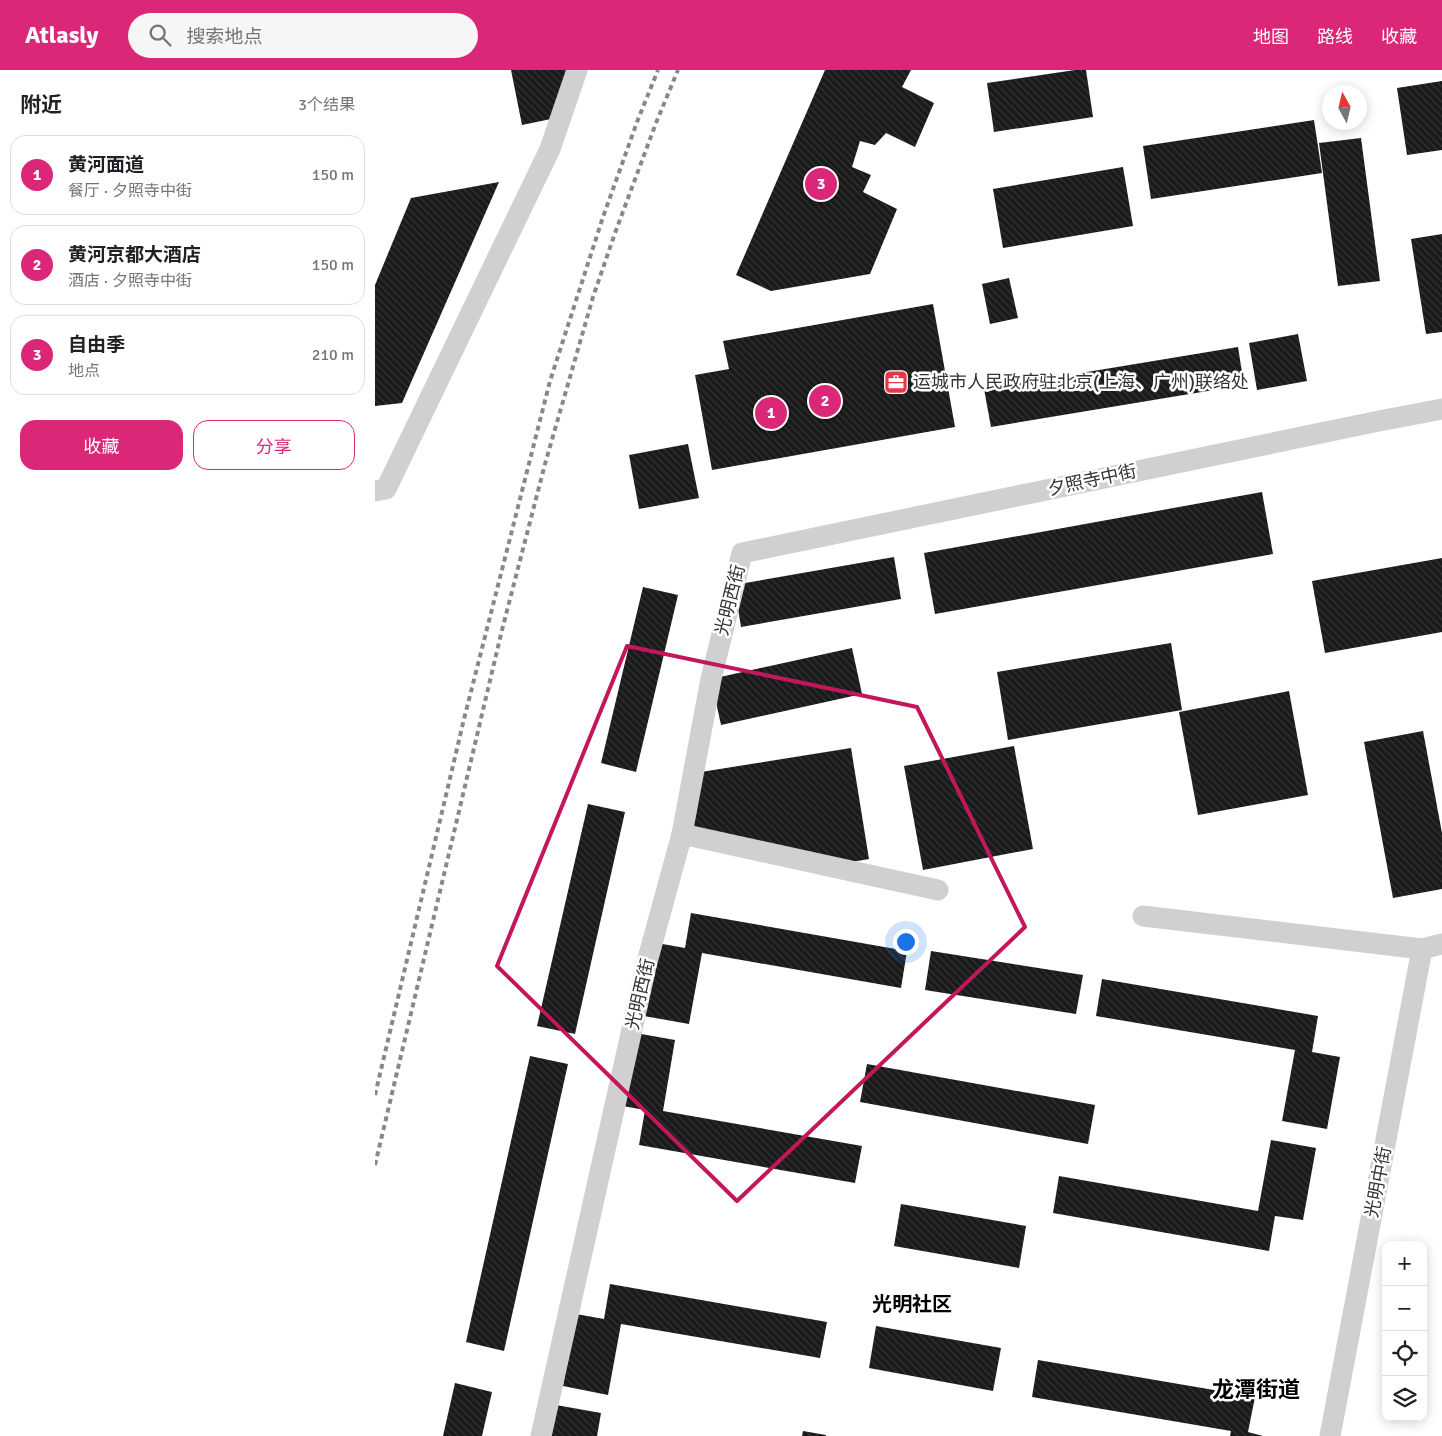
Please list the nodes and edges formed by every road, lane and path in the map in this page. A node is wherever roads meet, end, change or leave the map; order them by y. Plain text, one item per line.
1 (577, 70) edge
2 (1442, 409) edge
3 (375, 491) edge
4 (742, 553) joint
5 (682, 834) junction
6 (938, 890) dead end
7 (1143, 916) dead end
8 (1432, 946) edge
9 (541, 1436) edge
10 (1330, 1436) edge

1 - 3 street
2 - 4 street, 夕照寺中街
4 - 5 street, 光明西街
5 - 6 street
5 - 9 street, 光明西街
7 - 8 street
8 - 10 street, 光明中街

